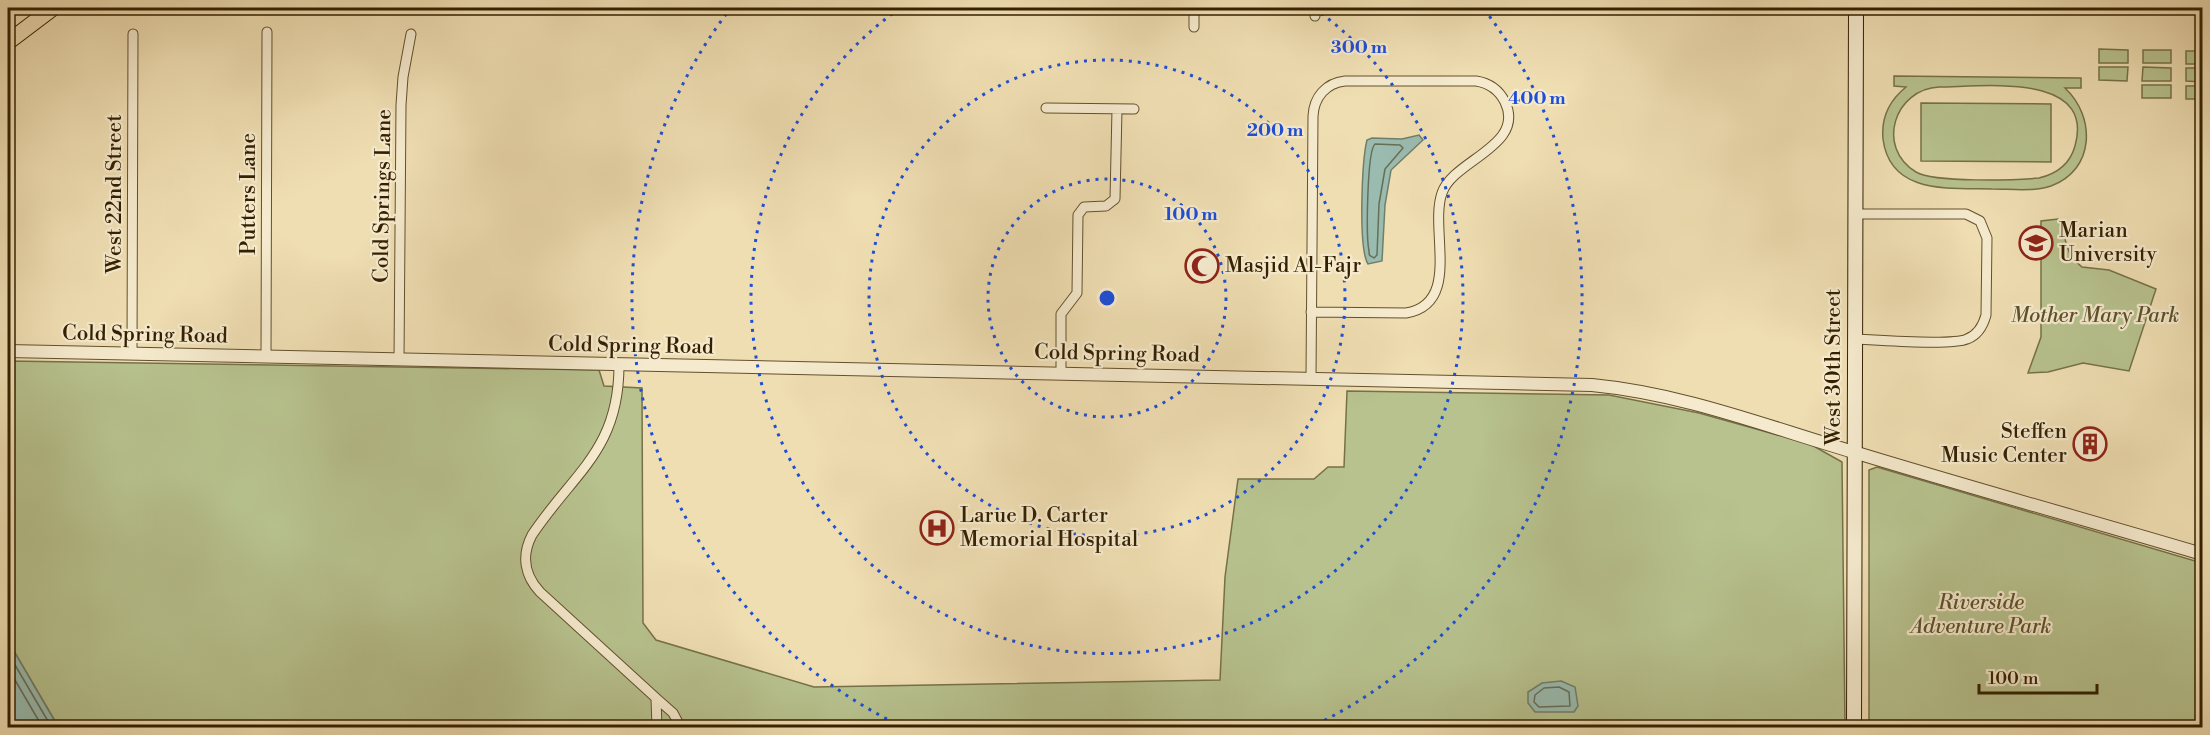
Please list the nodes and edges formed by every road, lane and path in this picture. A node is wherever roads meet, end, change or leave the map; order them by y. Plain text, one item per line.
1 (53, 8) edge
2 (1194, 8) edge
3 (1856, 8) edge
4 (1194, 27) dead end
5 (267, 32) dead end
6 (133, 34) dead end
7 (411, 34) dead end
8 (8, 42) edge
9 (1046, 108) dead end
10 (1117, 108) junction
11 (1134, 109) dead end
12 (1856, 214) junction
13 (1311, 312) junction
14 (1855, 339) junction
15 (8, 351) edge
16 (132, 354) junction
17 (266, 357) junction
18 (399, 360) junction
19 (620, 365) junction
20 (1061, 372) junction
21 (1311, 378) junction
22 (1854, 453) junction
23 (2202, 554) edge
24 (656, 698) junction
25 (657, 728) edge
26 (681, 728) edge
27 (1854, 728) edge

1 - 8 main road
2 - 4 street
3 - 12 main road, West 30th Street
5 - 17 street, Putters Lane
6 - 16 street, West 22nd Street
7 - 18 street, Cold Springs Lane
9 - 10 street
10 - 11 street
10 - 20 street
12 - 14 main road, West 30th Street
12 - 14 street
13 - 13 street
13 - 21 street
14 - 22 main road, West 30th Street
15 - 16 street, Cold Spring Road
16 - 17 street, Cold Spring Road
17 - 18 street, Cold Spring Road
18 - 19 street, Cold Spring Road
19 - 20 street, Cold Spring Road
19 - 24 street
20 - 21 street, Cold Spring Road
21 - 22 street, Cold Spring Road
22 - 23 street, Cold Spring Road
22 - 27 main road, West 30th Street
24 - 25 street
24 - 26 street

